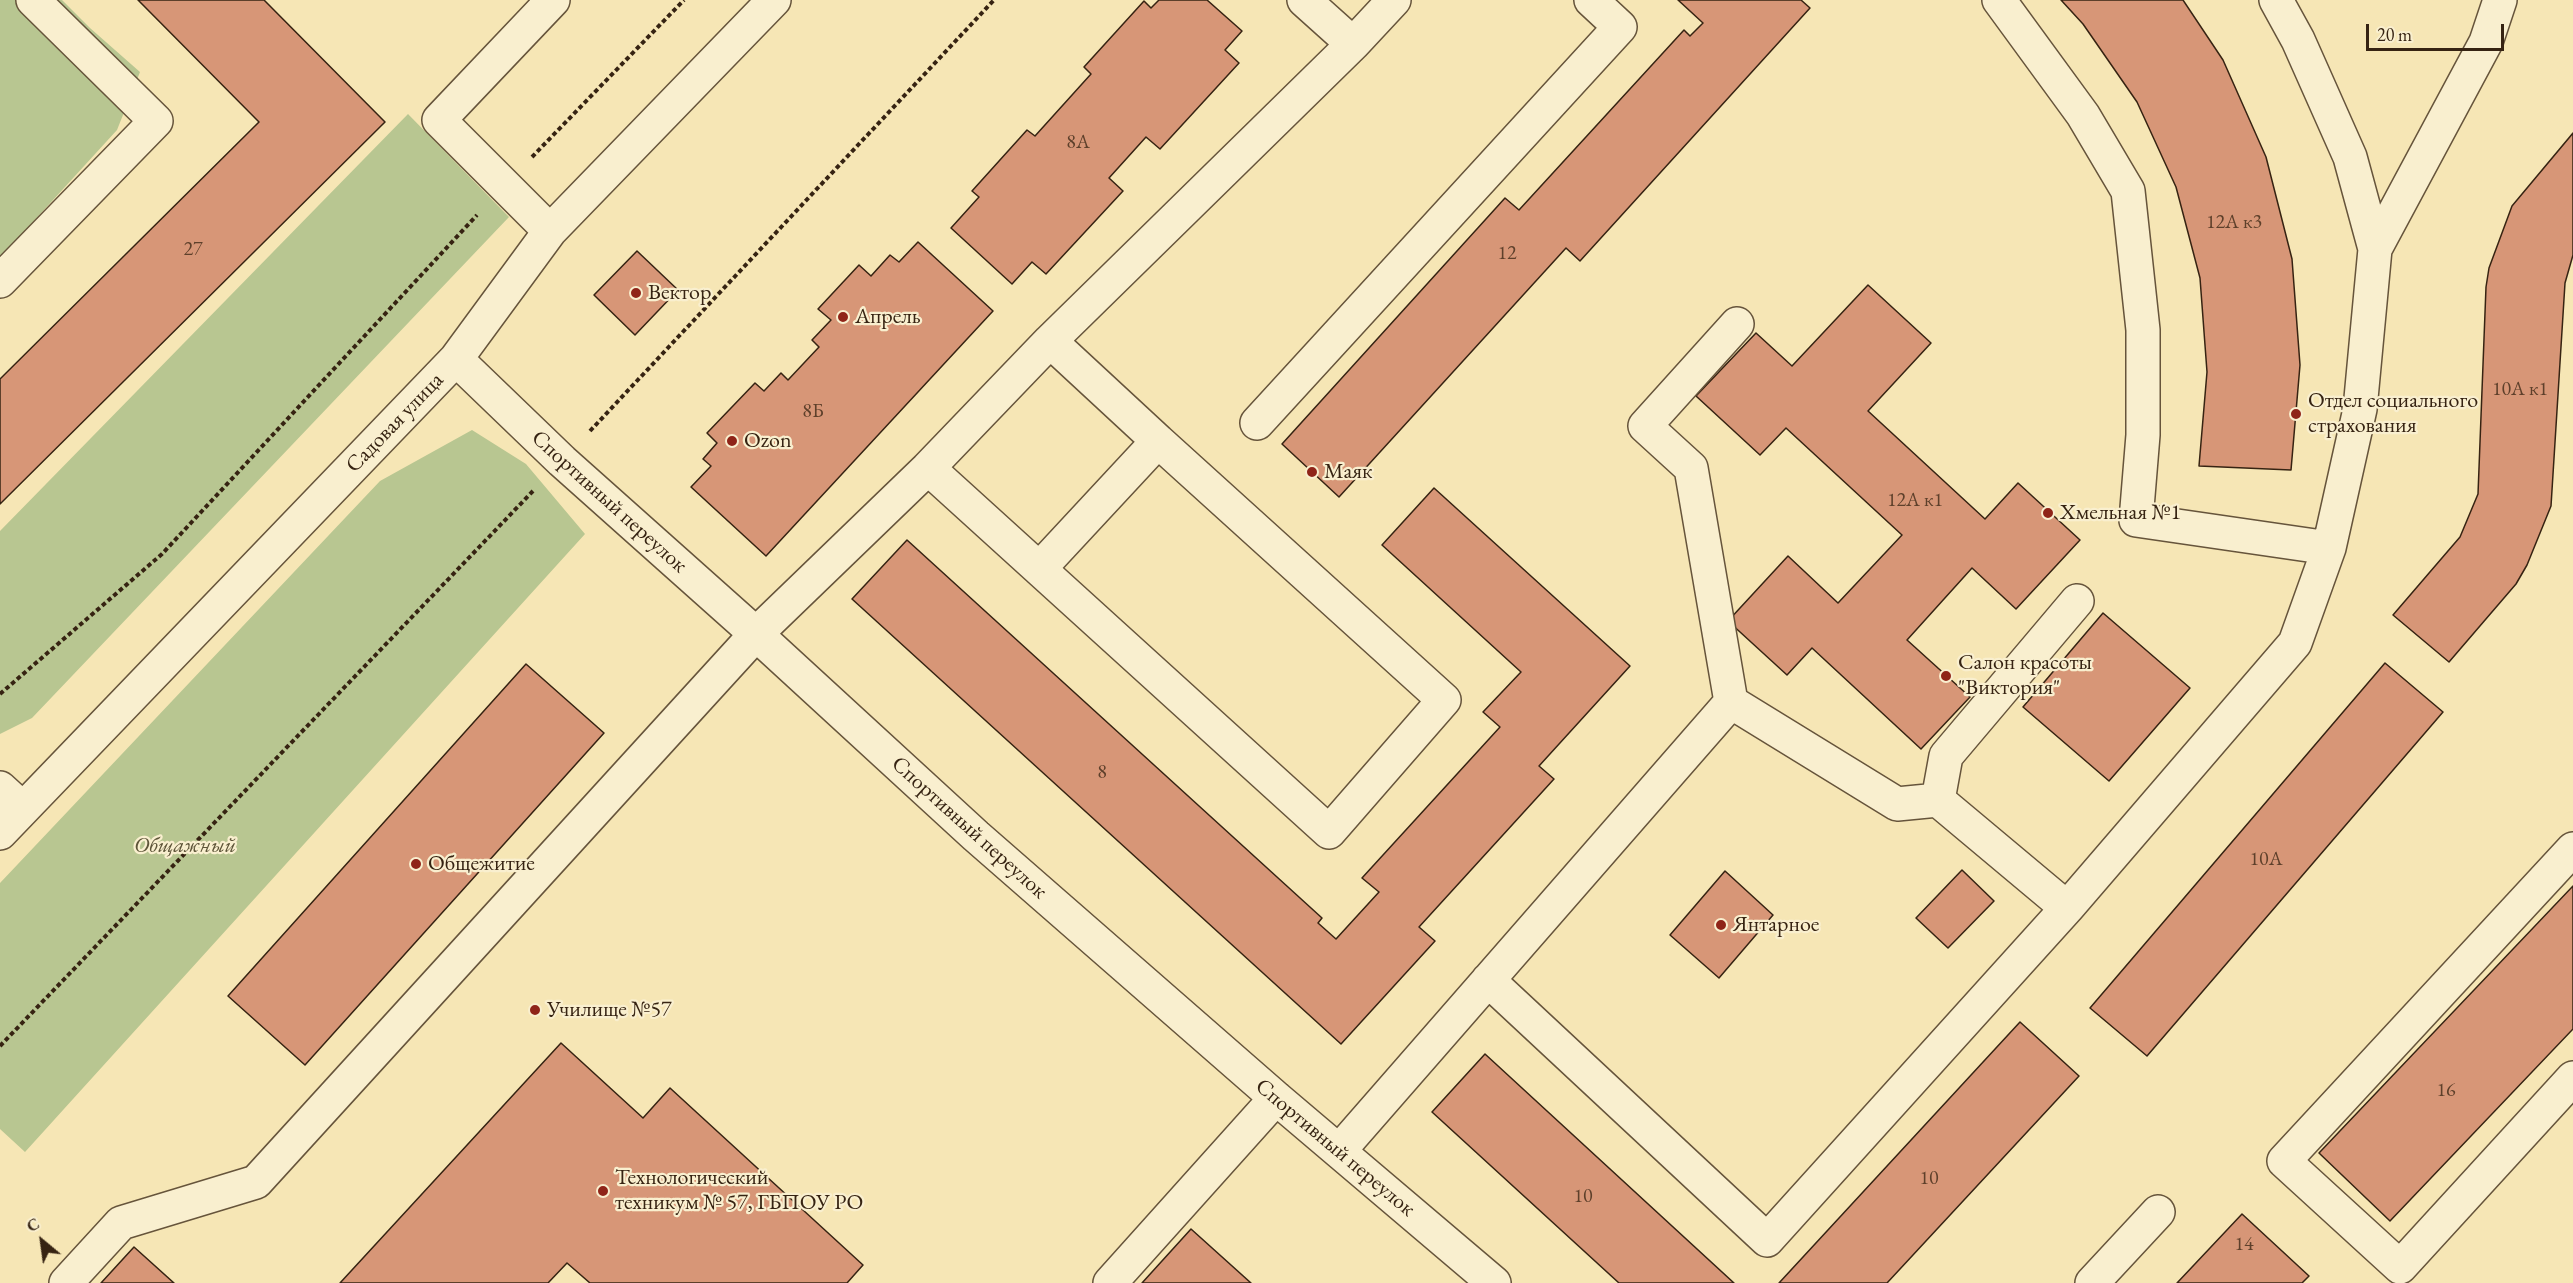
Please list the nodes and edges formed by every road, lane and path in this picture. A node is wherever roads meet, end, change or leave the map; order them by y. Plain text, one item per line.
1 (33, 0) edge
2 (553, 0) edge
3 (684, 0) edge
4 (774, 0) edge
5 (994, 0) edge
6 (1304, 0) edge
7 (1394, 0) edge
8 (1591, 0) edge
9 (1999, 0) edge
10 (2276, 0) edge
11 (2500, 0) edge
12 (1353, 44) junction
13 (504, 186) junction
14 (550, 231) junction
15 (2375, 249) junction
16 (0, 281) edge
17 (1737, 324) dead end
18 (1050, 340) junction
19 (456, 359) junction
20 (1257, 423) dead end
21 (1158, 441) junction
22 (562, 461) junction
23 (928, 468) junction
24 (2329, 548) junction
25 (1040, 568) junction
26 (2077, 601) dead end
27 (756, 634) junction
28 (0, 694) edge
29 (1731, 702) junction
30 (12, 798) edge
31 (1938, 800) junction
32 (0, 833) edge
33 (2573, 849) edge
34 (2067, 908) junction
35 (1488, 981) junction
36 (0, 1047) edge
37 (2573, 1078) edge
38 (1276, 1098) junction
39 (1339, 1150) junction
40 (2158, 1212) dead end
41 (66, 1283) edge
42 (1110, 1283) edge
43 (1494, 1283) edge
44 (2092, 1283) edge

1 - 16 street
2 - 13 street
3 - 13 path
4 - 14 street, Садовая улица
5 - 22 path
6 - 12 street
7 - 12 street
8 - 20 street
9 - 24 street
10 - 15 street
11 - 15 street
12 - 18 street
13 - 14 street
13 - 28 path
14 - 19 street, Садовая улица
15 - 24 street
17 - 29 street
18 - 21 street
18 - 23 street
19 - 22 street, Спортивный переулок
19 - 30 street, Садовая улица
21 - 25 street
21 - 25 street
22 - 27 street, Спортивный переулок
22 - 36 path
23 - 25 street
23 - 27 street
24 - 34 street
26 - 31 street
27 - 38 street, Спортивный переулок
27 - 41 street
29 - 31 street
29 - 35 street
30 - 32 street, Садовая улица
31 - 34 street
33 - 37 street
34 - 35 street
35 - 39 street
38 - 39 street, Спортивный переулок
38 - 42 street
39 - 43 street, Спортивный переулок
40 - 44 street

